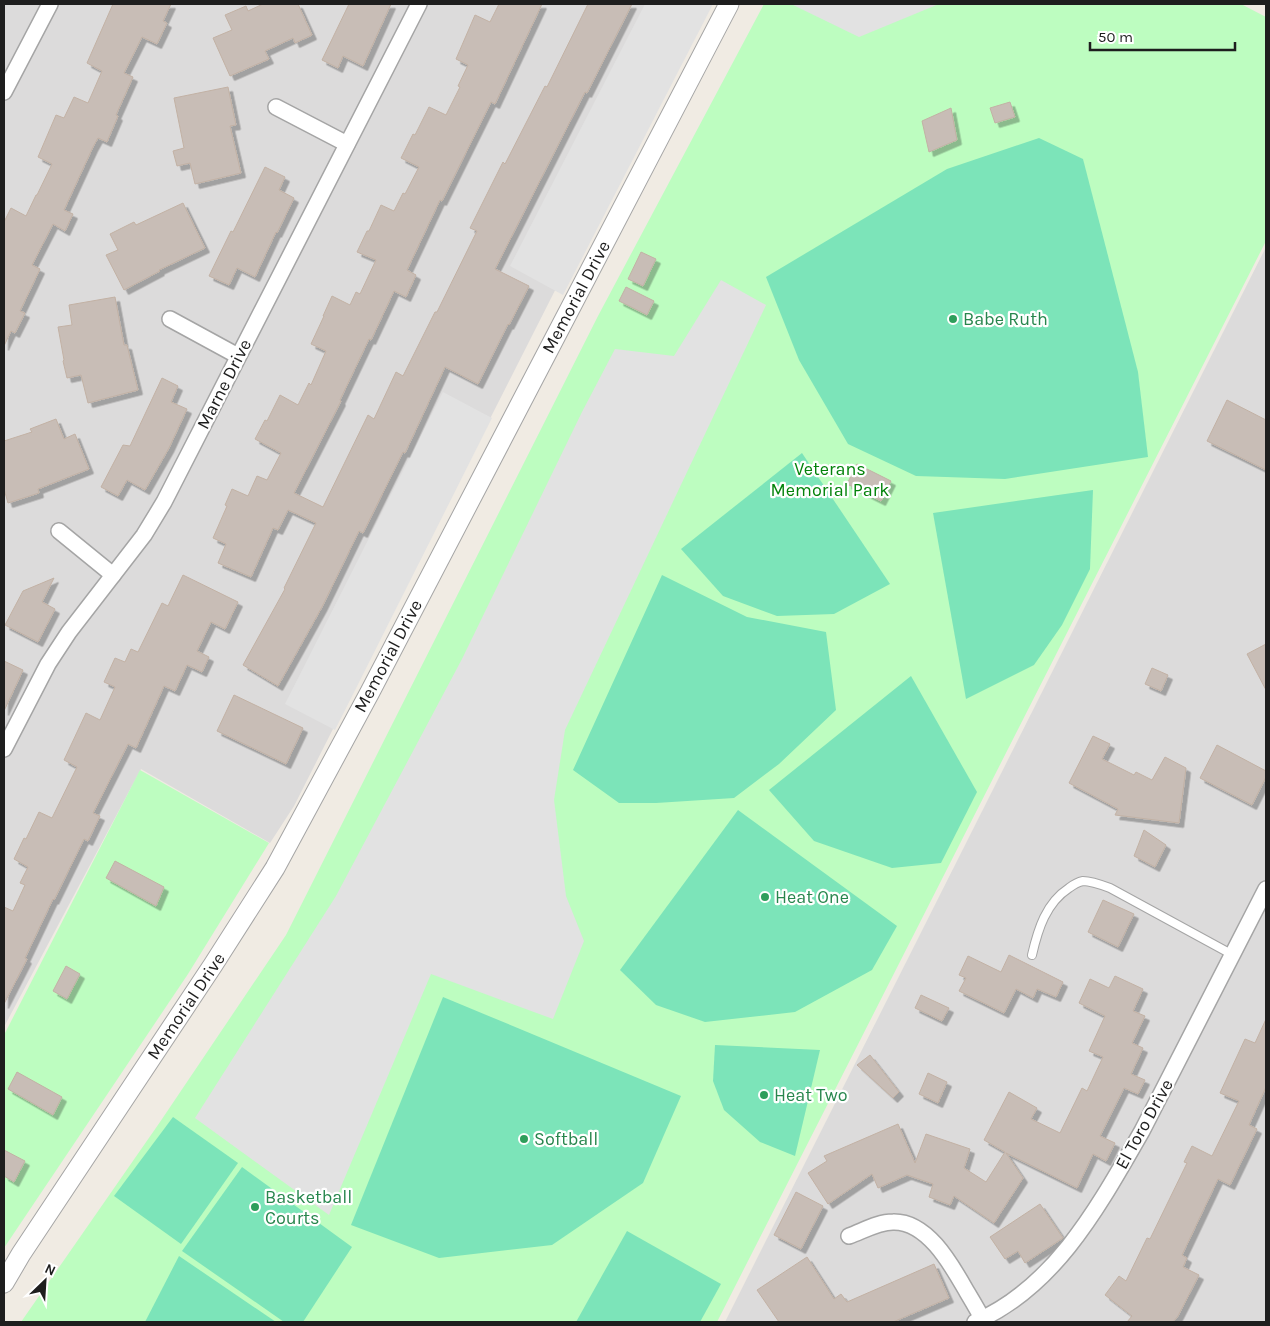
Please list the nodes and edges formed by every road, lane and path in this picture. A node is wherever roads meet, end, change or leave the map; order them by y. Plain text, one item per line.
1 (50, 4) edge
2 (419, 4) edge
3 (729, 4) edge
4 (4, 92) edge
5 (276, 107) dead end
6 (347, 144) junction
7 (170, 319) dead end
8 (238, 356) junction
9 (59, 531) dead end
10 (113, 575) junction
11 (4, 750) edge
12 (1266, 889) edge
13 (1032, 955) dead end
14 (1233, 955) junction
15 (849, 1236) dead end
16 (4, 1283) edge
17 (981, 1321) edge

1 - 4 street
2 - 6 street, Marne Drive
3 - 16 street, Memorial Drive
5 - 6 street
6 - 8 street, Marne Drive
7 - 8 street
8 - 10 street, Marne Drive
9 - 10 street
10 - 11 street, Marne Drive
12 - 14 street, El Toro Drive
13 - 14 lane
14 - 17 street, El Toro Drive
15 - 17 street

